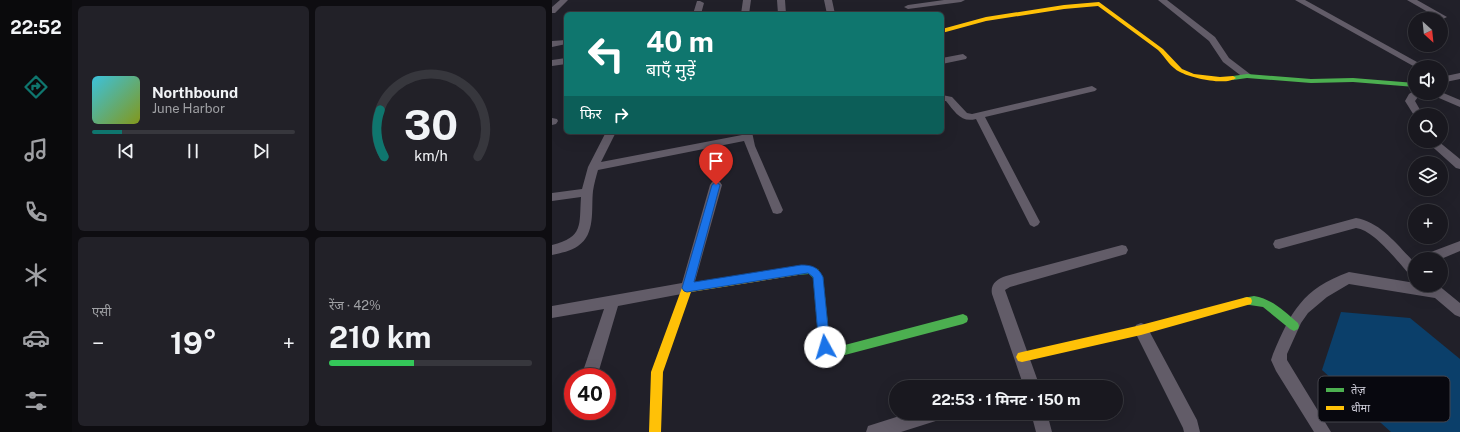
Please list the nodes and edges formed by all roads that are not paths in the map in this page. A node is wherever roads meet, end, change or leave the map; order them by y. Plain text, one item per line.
1 (564, 0) edge
2 (747, 0) edge
3 (782, 0) edge
4 (828, 0) edge
5 (961, 0) edge
6 (1162, 0) edge
7 (1299, 0) edge
8 (1411, 0) edge
9 (700, 3) dead end
10 (908, 7) edge
11 (552, 11) edge
12 (698, 12) edge
13 (745, 12) edge
14 (782, 12) edge
15 (830, 12) edge
16 (1433, 12) edge
17 (944, 30) edge
18 (564, 42) edge
19 (552, 44) edge
20 (963, 57) dead end
21 (1409, 60) edge
22 (564, 61) edge
23 (944, 61) edge
24 (552, 63) edge
25 (1247, 76) junction
26 (1460, 76) edge
27 (1448, 78) edge
28 (1408, 84) edge
29 (1092, 89) dead end
30 (944, 98) edge
31 (1448, 99) edge
32 (1460, 104) edge
33 (980, 115) junction
34 (610, 134) edge
35 (747, 135) edge
36 (1440, 148) edge
37 (1460, 164) edge
38 (593, 167) junction
39 (716, 185) dead end
40 (587, 192) junction
41 (552, 197) edge
42 (777, 210) dead end
43 (1034, 222) dead end
44 (1279, 244) dead end
45 (1460, 246) edge
46 (552, 250) edge
47 (1122, 250) dead end
48 (1445, 252) edge
49 (1408, 261) edge
50 (1408, 286) edge
51 (687, 288) junction
52 (1437, 292) edge
53 (613, 301) junction
54 (1460, 311) edge
55 (552, 312) edge
56 (963, 319) dead end
57 (1294, 326) junction
58 (1141, 330) junction
59 (1022, 357) junction
60 (592, 368) edge
61 (1027, 380) edge
62 (913, 420) edge
63 (1041, 420) edge
64 (656, 432) edge
65 (874, 432) edge
66 (1044, 432) edge
67 (1192, 432) edge
68 (1323, 432) edge

1 - 11 street
2 - 13 street
3 - 14 street
4 - 15 street
5 - 10 street
6 - 25 street
7 - 21 street
8 - 16 street
9 - 12 street
17 - 25 street
18 - 19 street
20 - 23 street
22 - 24 street
25 - 28 street
26 - 27 street
29 - 33 street
30 - 33 street
31 - 32 street
33 - 43 street
34 - 38 street
35 - 38 street
35 - 42 street
36 - 37 street
38 - 40 street
39 - 51 street
40 - 41 street
40 - 46 street
44 - 49 street
45 - 48 street
47 - 59 street
50 - 57 street
51 - 53 street
51 - 56 street
51 - 64 street
52 - 54 street
53 - 55 street
53 - 60 street
57 - 58 street
57 - 68 street
58 - 59 street
58 - 67 street
59 - 61 street
62 - 65 street
63 - 66 street

